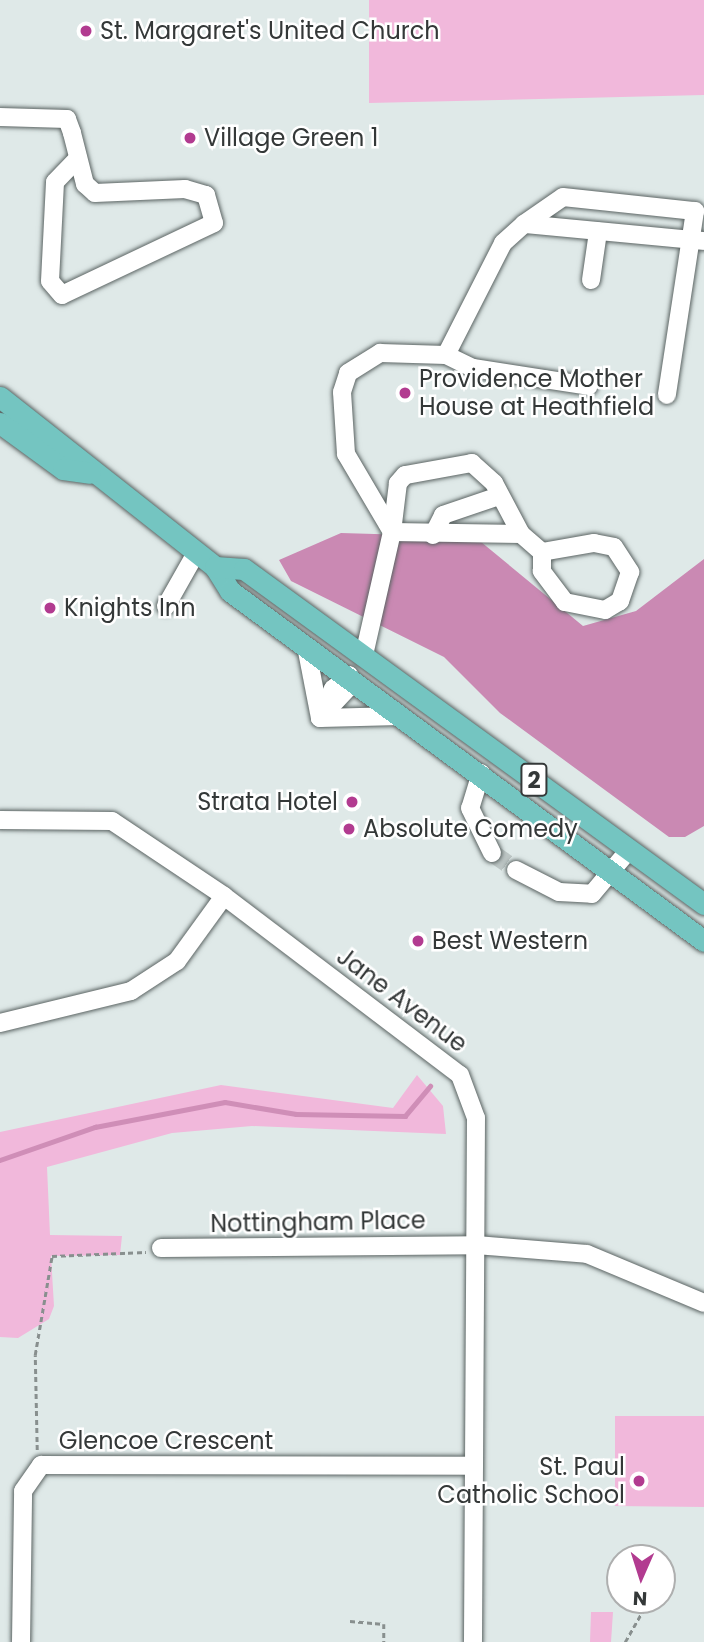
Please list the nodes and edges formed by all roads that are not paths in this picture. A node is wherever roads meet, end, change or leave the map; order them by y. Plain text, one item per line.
1 (0, 117) edge
2 (78, 158) junction
3 (524, 224) junction
4 (598, 232) junction
5 (697, 239) edge
6 (591, 281) dead end
7 (446, 355) junction
8 (589, 386) dead end
9 (0, 387) edge
10 (667, 394) dead end
11 (5, 409) edge
12 (496, 497) junction
13 (392, 532) junction
14 (521, 534) junction
15 (433, 535) junction
16 (542, 552) junction
17 (196, 553) junction
18 (215, 567) junction
19 (166, 606) dead end
20 (305, 643) junction
21 (364, 655) junction
22 (349, 674) junction
23 (320, 718) junction
24 (408, 718) junction
25 (481, 773) junction
26 (0, 820) edge
27 (629, 850) junction
28 (492, 853) tunnel mouth
29 (516, 870) tunnel mouth
30 (611, 872) junction
31 (224, 896) junction
32 (704, 904) edge
33 (704, 941) edge
34 (0, 1023) edge
35 (477, 1245) junction
36 (161, 1248) road end
37 (704, 1303) edge
38 (474, 1466) junction
39 (21, 1642) edge
40 (473, 1642) edge

1 - 2 street
2 - 2 street
3 - 4 street
3 - 5 street
3 - 7 street
4 - 5 street
4 - 6 street
5 - 10 street
7 - 8 street
7 - 13 street
9 - 11 main road
11 - 17 main road, 2
12 - 13 street
12 - 14 street
12 - 15 street
13 - 15 street
13 - 21 street
14 - 15 street
14 - 16 street
16 - 16 street
17 - 18 main road, 2
17 - 19 street
18 - 20 main road, 2
18 - 21 main road, 2
20 - 22 main road, 2
20 - 23 street
21 - 22 main road
21 - 27 main road, 2
22 - 23 street
22 - 24 main road, 2
23 - 24 street
24 - 25 main road, 2
25 - 28 street
25 - 30 main road, 2
26 - 31 street, Jane Avenue
27 - 30 street
27 - 32 main road, 2
29 - 30 street
30 - 33 main road, 2
31 - 34 street
31 - 35 street, Jane Avenue
35 - 36 street, Nottingham Place
35 - 37 street, Nottingham Place
35 - 38 street, Jane Avenue
38 - 39 street, Glencoe Crescent
38 - 40 street, Jane Avenue

